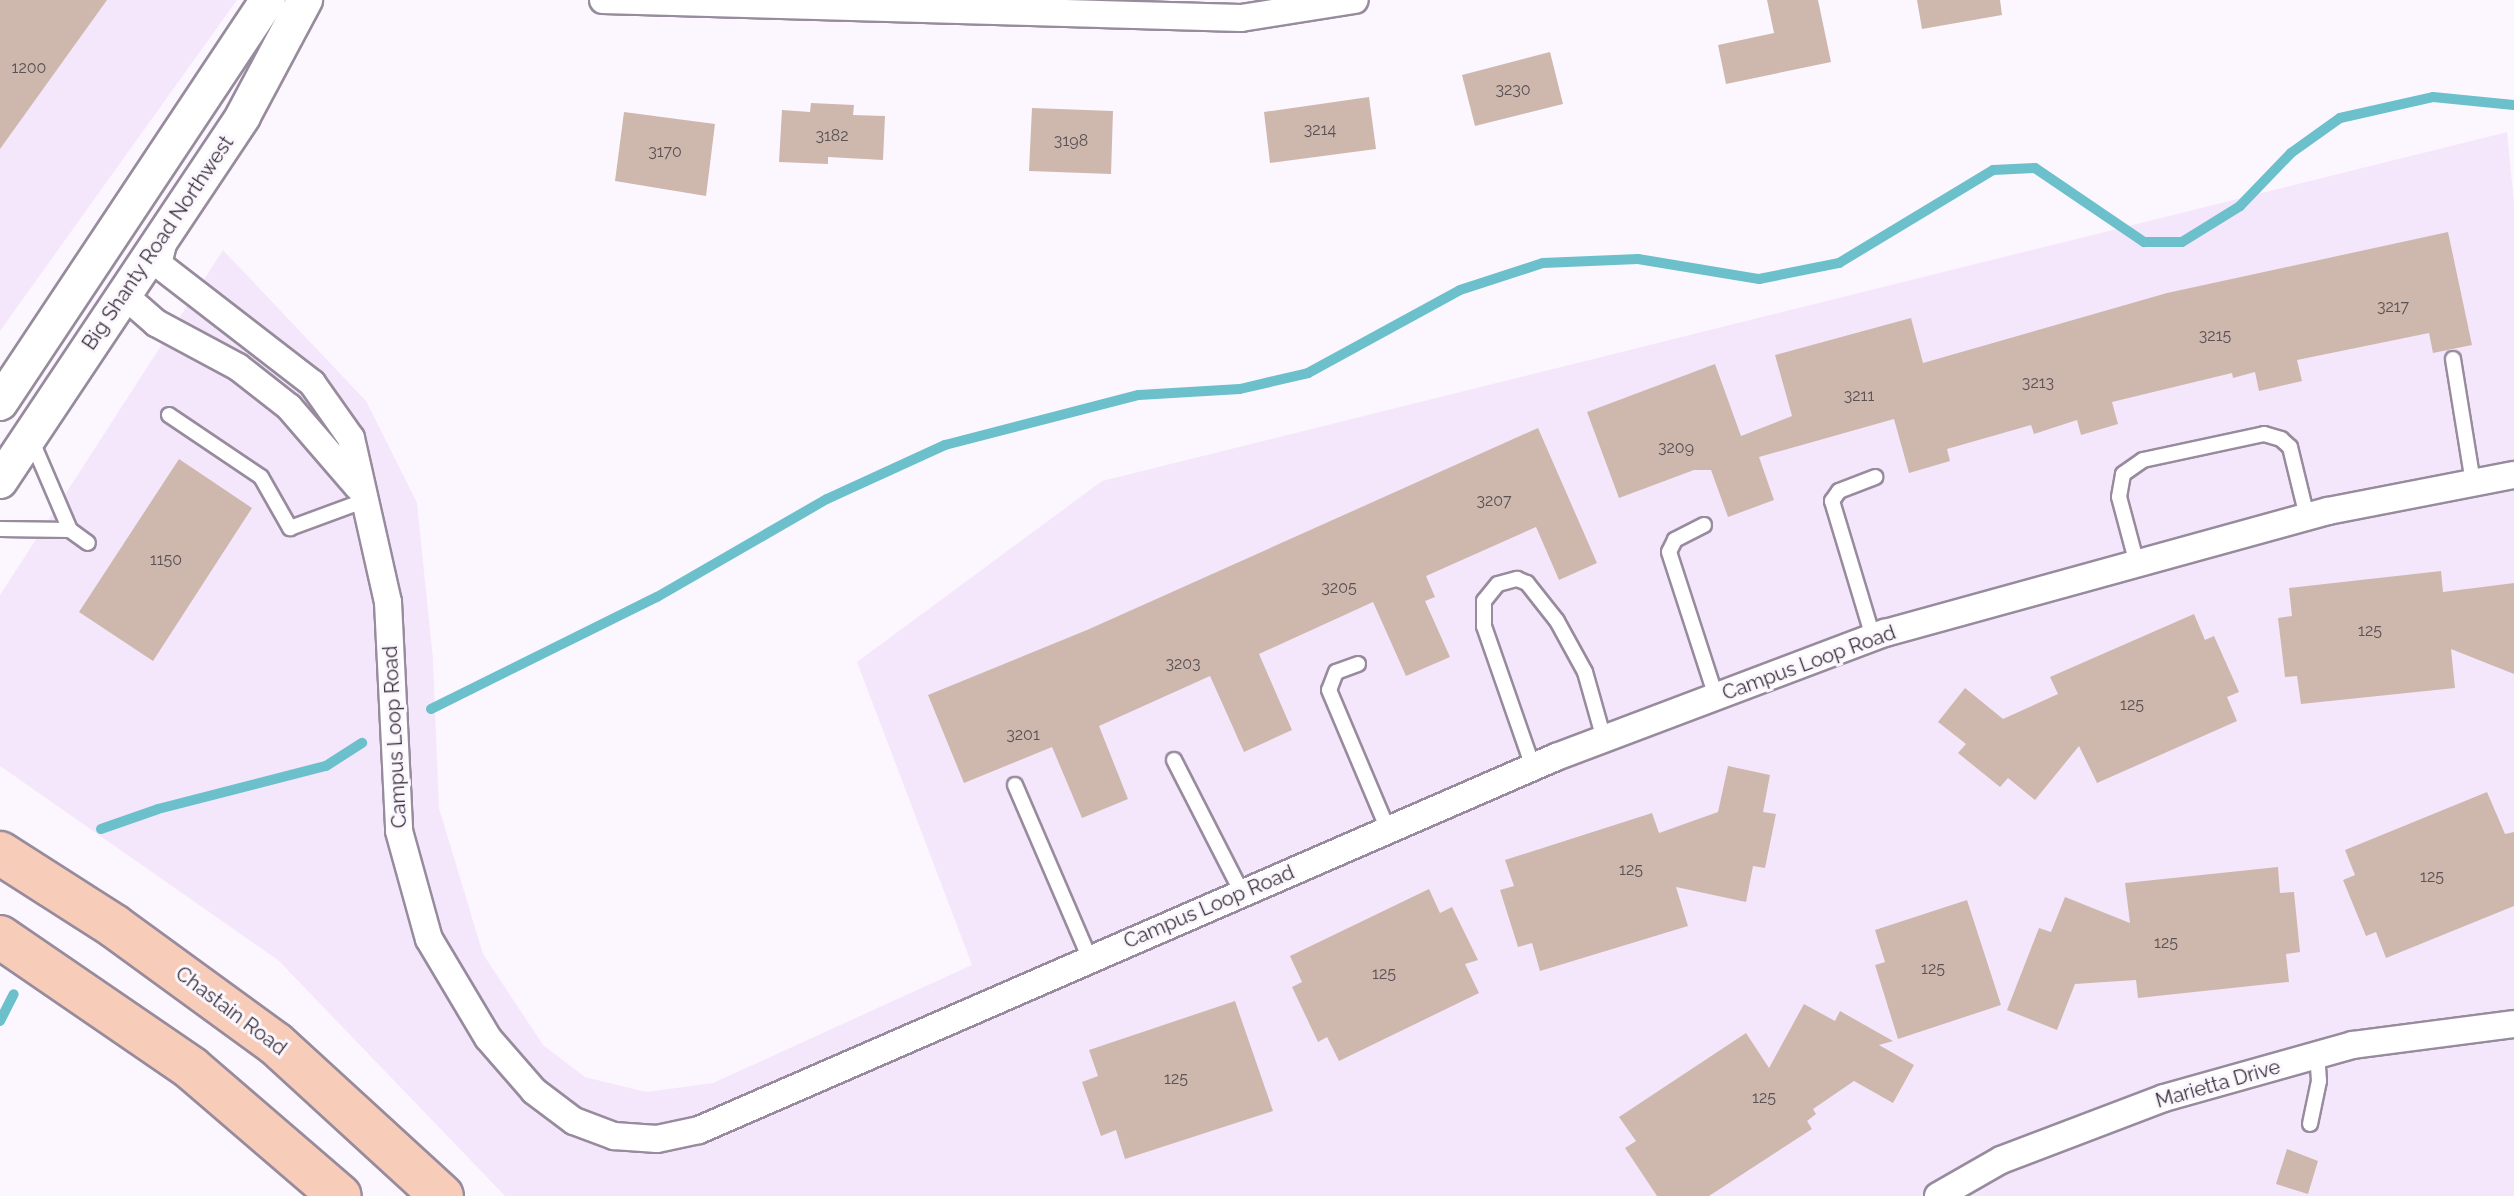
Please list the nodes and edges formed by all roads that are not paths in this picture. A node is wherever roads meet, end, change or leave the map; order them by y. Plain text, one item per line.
1 (268, 0) edge
2 (305, 0) edge
3 (603, 0) edge
4 (1355, 0) edge
5 (957, 4) edge
6 (225, 71) junction
7 (168, 225) junction
8 (124, 295) junction
9 (2453, 359) dead end
10 (0, 403) edge
11 (169, 415) dead end
12 (29, 436) junction
13 (2514, 475) edge
14 (1875, 477) dead end
15 (0, 481) edge
16 (2473, 482) junction
17 (363, 495) junction
18 (2307, 517) junction
19 (1704, 525) dead end
20 (0, 529) edge
21 (70, 530) junction
22 (88, 543) dead end
23 (2137, 564) junction
24 (1873, 637) junction
25 (1358, 664) dead end
26 (1716, 697) junction
27 (1604, 739) junction
28 (1174, 760) dead end
29 (1533, 767) junction
30 (1015, 785) dead end
31 (1388, 830) junction
32 (0, 853) edge
33 (1242, 893) junction
34 (0, 937) edge
35 (1090, 959) junction
36 (2514, 1024) edge
37 (2317, 1055) junction
38 (2310, 1124) dead end
39 (340, 1196) edge
40 (442, 1196) edge
41 (1938, 1196) edge

1 - 6 street, Big Shanty Road Northwest
2 - 7 street, Big Shanty Road Northwest
3 - 5 street
4 - 5 street
6 - 8 street
6 - 10 street, Big Shanty Road Northwest
7 - 8 street, Big Shanty Road Northwest
7 - 17 street, Campus Loop Road
8 - 12 street, Big Shanty Road Northwest
8 - 17 street, Campus Loop Road
9 - 16 lane
11 - 17 lane
12 - 15 street, Big Shanty Road Northwest
12 - 21 lane
13 - 16 street, Campus Loop Road
14 - 24 lane
16 - 18 street, Campus Loop Road
17 - 35 street, Campus Loop Road
18 - 23 street, Campus Loop Road
18 - 23 lane
19 - 26 lane
20 - 21 lane
21 - 22 lane
23 - 24 street, Campus Loop Road
24 - 26 street, Campus Loop Road
25 - 31 lane
26 - 27 street, Campus Loop Road
27 - 29 street, Campus Loop Road
27 - 29 lane
28 - 33 lane
29 - 31 street, Campus Loop Road
30 - 35 lane
31 - 33 street, Campus Loop Road
32 - 40 main road, Chastain Road
33 - 35 street, Campus Loop Road
34 - 39 main road
36 - 37 street, Marietta Drive
37 - 38 lane
37 - 41 street, Marietta Drive

